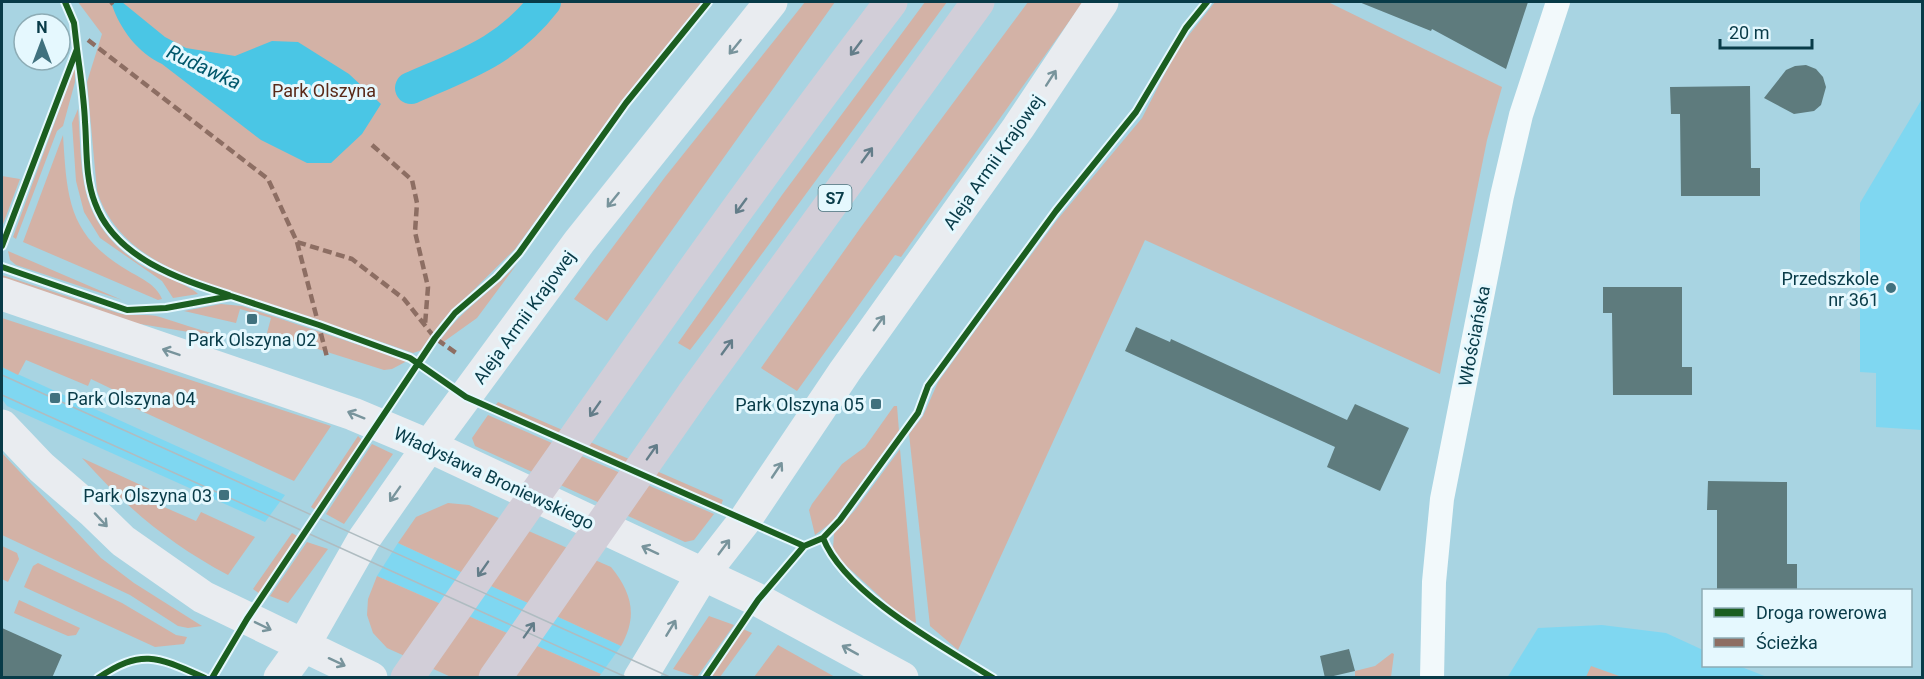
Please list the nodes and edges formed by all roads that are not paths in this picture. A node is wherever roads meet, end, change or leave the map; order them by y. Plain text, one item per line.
1 (771, 2) edge
2 (891, 2) edge
3 (978, 2) edge
4 (1102, 2) edge
5 (1558, 2) edge
6 (2, 294) edge
7 (2, 426) edge
8 (429, 446) junction
9 (703, 574) junction
10 (303, 646) junction
11 (280, 678) edge
12 (371, 678) edge
13 (407, 678) edge
14 (495, 678) edge
15 (640, 678) edge
16 (902, 678) edge
17 (1432, 678) edge

1 -> 8 main road, Aleja Armii Krajowej
2 -> 13 highway
14 -> 3 highway, S7
9 -> 4 main road, Aleja Armii Krajowej
5 - 17 street, Włościańska
8 -> 6 main road, Władysława Broniewskiego
7 -> 10 main road
9 -> 8 main road, Władysława Broniewskiego
8 -> 10 main road, Aleja Armii Krajowej
15 -> 9 main road, Aleja Armii Krajowej
16 -> 9 main road, Władysława Broniewskiego
10 - 11 main road, Aleja Armii Krajowej
10 -> 12 main road

